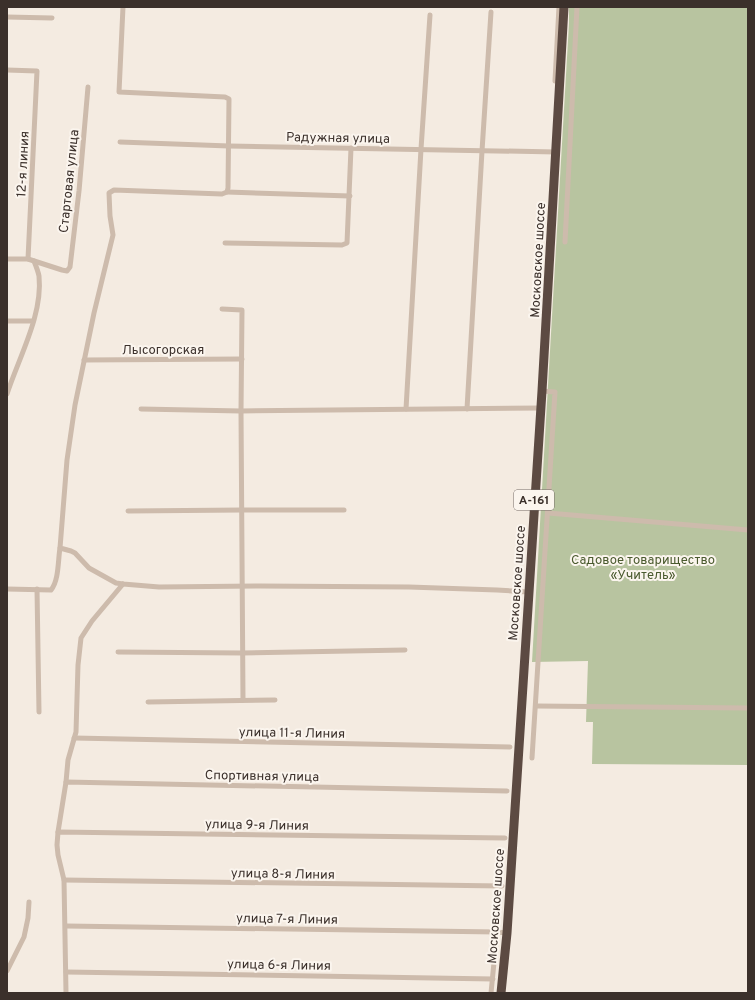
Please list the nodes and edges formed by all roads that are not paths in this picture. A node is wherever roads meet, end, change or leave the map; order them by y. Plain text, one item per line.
1 (123, 7) edge
2 (559, 7) edge
3 (564, 7) edge
4 (577, 7) edge
5 (492, 12) dead end
6 (430, 15) dead end
7 (7, 17) edge
8 (52, 18) dead end
9 (7, 70) edge
10 (88, 87) dead end
11 (120, 142) dead end
12 (229, 146) junction
13 (351, 148) junction
14 (421, 149) junction
15 (482, 151) junction
16 (554, 152) junction
17 (227, 192) junction
18 (350, 196) junction
19 (565, 242) dead end
20 (225, 243) dead end
21 (7, 259) edge
22 (31, 260) junction
23 (222, 309) dead end
24 (7, 321) edge
25 (33, 321) junction
26 (242, 359) junction
27 (84, 360) junction
28 (10, 378) edge
29 (542, 391) junction
30 (7, 394) edge
31 (541, 408) junction
32 (141, 409) dead end
33 (406, 409) junction
34 (467, 409) junction
35 (241, 411) junction
36 (242, 510) junction
37 (344, 510) dead end
38 (128, 511) dead end
39 (548, 513) junction
40 (748, 530) edge
41 (60, 548) junction
42 (123, 584) junction
43 (243, 586) junction
44 (7, 589) edge
45 (37, 589) junction
46 (528, 592) junction
47 (405, 650) dead end
48 (118, 652) dead end
49 (242, 653) junction
50 (243, 700) junction
51 (275, 700) dead end
52 (148, 702) dead end
53 (536, 706) junction
54 (748, 708) edge
55 (39, 712) dead end
56 (74, 738) junction
57 (510, 747) dead end
58 (532, 758) dead end
59 (66, 782) junction
60 (507, 791) dead end
61 (58, 832) junction
62 (505, 838) dead end
63 (64, 880) junction
64 (502, 886) dead end
65 (29, 902) dead end
66 (66, 926) junction
67 (497, 932) junction
68 (507, 933) junction
69 (7, 971) edge
70 (66, 972) junction
71 (493, 979) junction
72 (66, 993) edge
73 (491, 993) edge
74 (501, 993) edge

1 - 12 street
2 - 16 street
3 - 16 highway, Московское шоссе / А-161
4 - 19 street
5 - 15 street
6 - 14 street
7 - 8 street
9 - 22 street, 12-я линия
10 - 22 street, Стартовая улица
11 - 12 street, Радужная улица
12 - 13 street, Радужная улица
12 - 17 street
13 - 14 street, Радужная улица
13 - 18 street
14 - 15 street, Радужная улица
14 - 33 street
15 - 16 street, Радужная улица
15 - 34 street
16 - 29 highway, Московское шоссе / А-161
17 - 18 street
17 - 27 street
18 - 20 street
21 - 22 street
22 - 25 street, 12-я линия
23 - 26 street
24 - 25 street
25 - 28 street, 12-я линия
26 - 27 street, Лысогорская
26 - 35 street
27 - 41 street
28 - 30 street, 12-я линия
29 - 31 highway, Московское шоссе / А-161
29 - 39 street
31 - 34 street
31 - 46 highway, Московское шоссе / А-161
32 - 35 street
33 - 34 street
33 - 35 street
35 - 36 street
36 - 37 street
36 - 38 street
36 - 43 street
39 - 40 street
39 - 53 street
41 - 42 street
41 - 45 street
42 - 43 street
42 - 56 street
43 - 46 street
43 - 49 street
44 - 45 street
45 - 55 street
46 - 68 highway, Московское шоссе / А-161
47 - 49 street
48 - 49 street
49 - 50 street
50 - 51 street
50 - 52 street
53 - 54 street
53 - 58 street
56 - 57 street, улица 11-я Линия
56 - 59 street
59 - 60 street, Спортивная улица
59 - 61 street
61 - 62 street, улица 9-я Линия
61 - 63 street
63 - 64 street, улица 8-я Линия
63 - 66 street
65 - 69 street
66 - 67 street, улица 7-я Линия
66 - 70 street
67 - 68 street, улица 7-я Линия
67 - 71 street
68 - 74 highway, Московское шоссе / А-161
70 - 71 street, улица 6-я Линия
70 - 72 street
71 - 73 street

